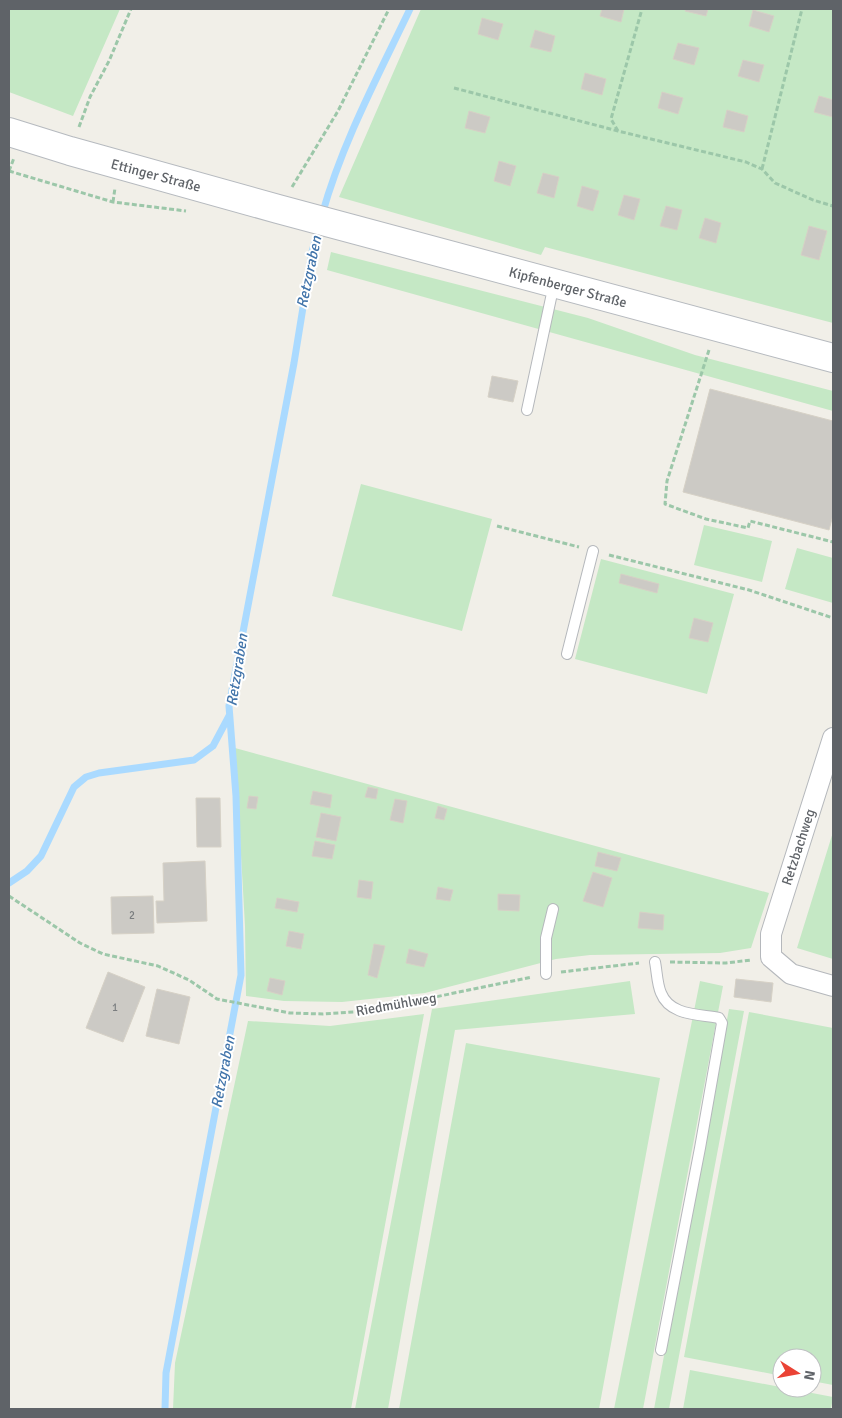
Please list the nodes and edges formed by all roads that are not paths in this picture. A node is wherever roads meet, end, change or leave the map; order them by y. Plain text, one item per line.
1 (9, 132) edge
2 (291, 212) joint
3 (554, 283) junction
4 (833, 358) edge
5 (527, 410) dead end
6 (593, 550) dead end
7 (566, 654) dead end
8 (833, 738) edge
9 (553, 910) dead end
10 (655, 962) dead end
11 (546, 974) road end
12 (833, 986) edge
13 (661, 1350) dead end

1 - 2 street, Ettinger Straße
2 - 3 street, Kipfenberger Straße
3 - 4 street, Kipfenberger Straße
3 - 5 lane
6 - 7 lane
8 - 12 street, Retzbachweg
9 - 11 lane
10 - 13 lane

